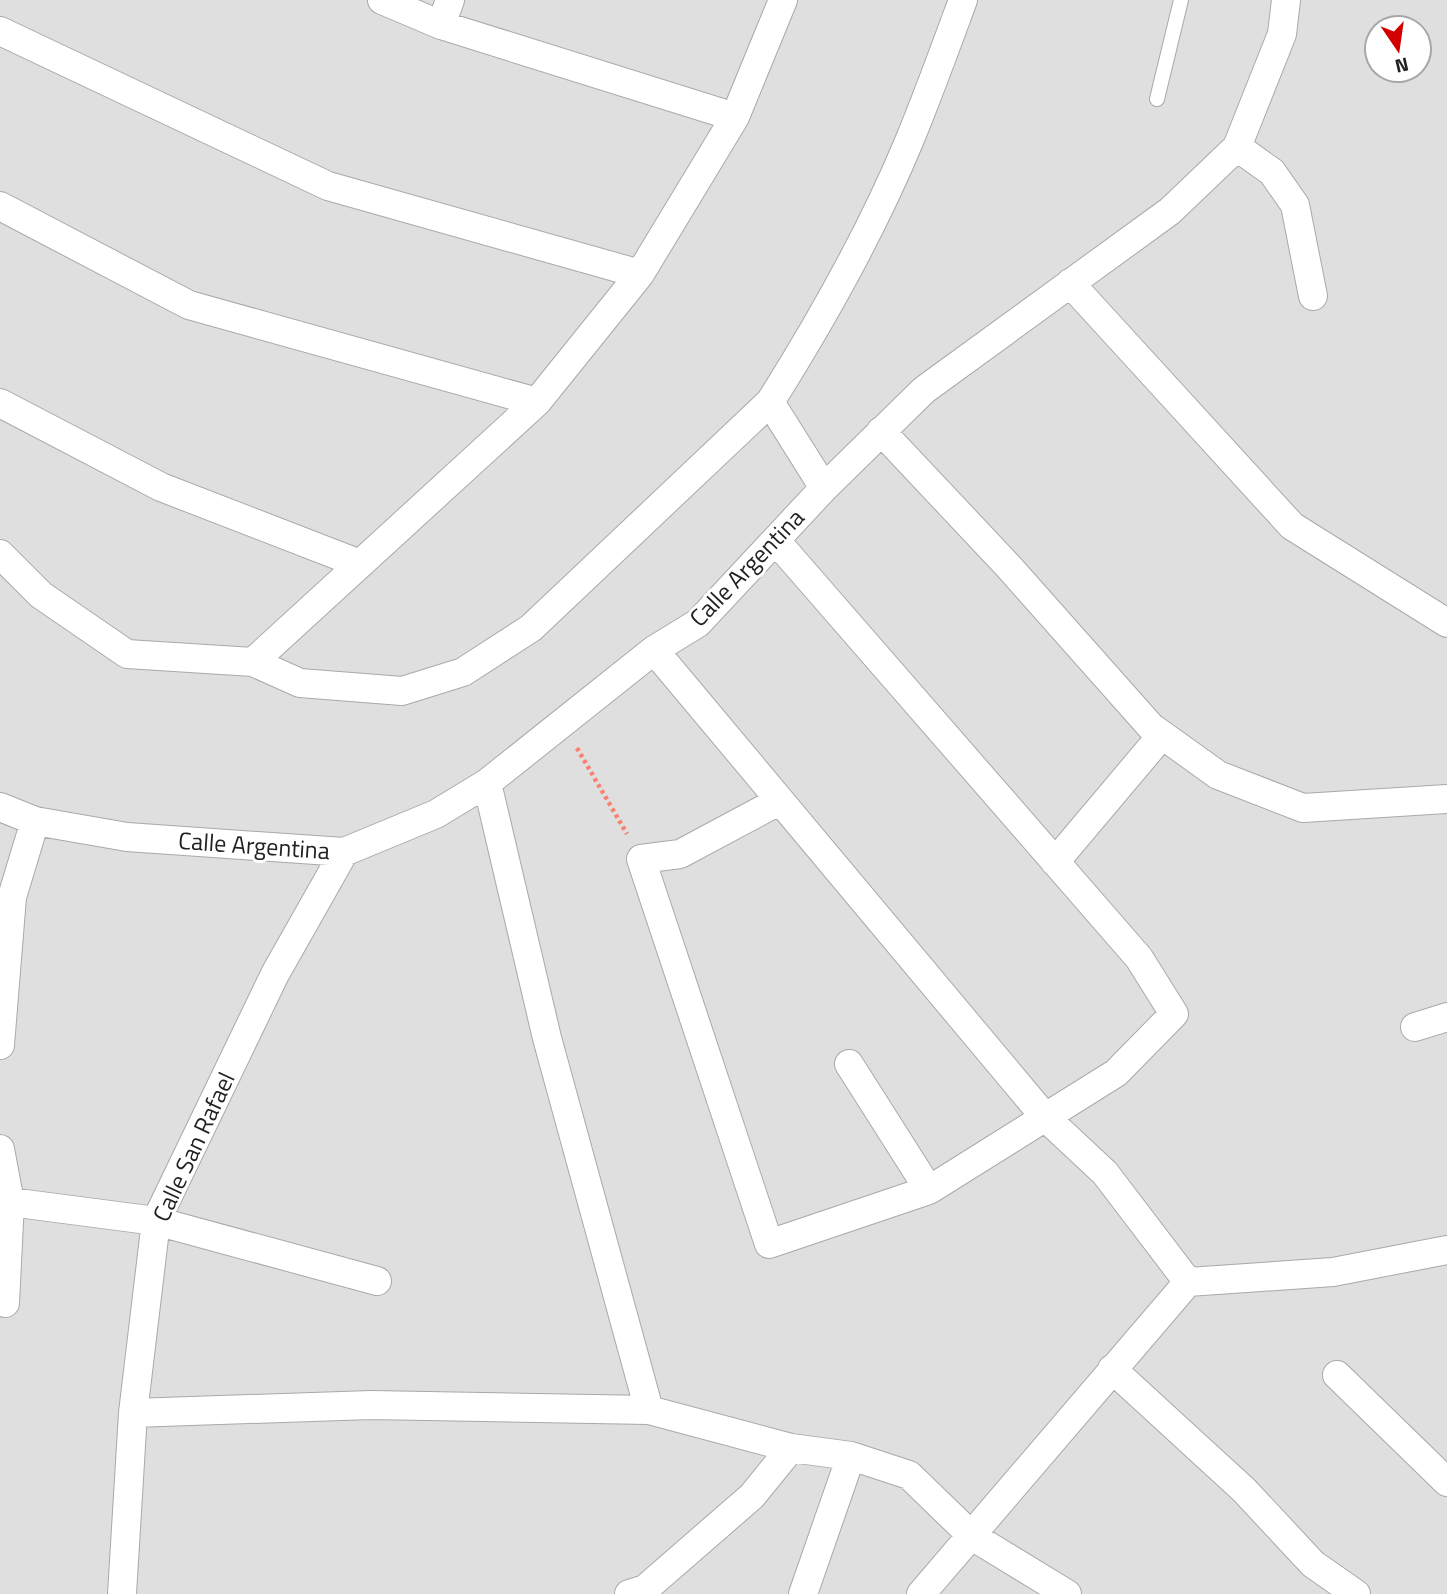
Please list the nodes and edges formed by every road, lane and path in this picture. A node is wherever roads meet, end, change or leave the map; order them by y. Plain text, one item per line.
1 (382, 0) edge
2 (783, 0) edge
3 (963, 0) edge
4 (1181, 0) edge
5 (1286, 0) edge
6 (445, 12) edge
7 (0, 31) edge
8 (1157, 99) dead end
9 (735, 117) junction
10 (1237, 147) junction
11 (0, 206) edge
12 (640, 274) junction
13 (1070, 284) junction
14 (1313, 296) dead end
15 (537, 402) junction
16 (770, 402) junction
17 (0, 403) edge
18 (881, 431) junction
19 (824, 488) junction
20 (777, 542) junction
21 (0, 554) edge
22 (360, 564) junction
23 (1447, 623) edge
24 (654, 650) junction
25 (253, 662) junction
26 (562, 722) junction
27 (1162, 735) junction
28 (488, 783) junction
29 (1447, 799) edge
30 (779, 801) junction
31 (0, 807) edge
32 (35, 821) junction
33 (344, 852) junction
34 (641, 859) junction
35 (1055, 862) junction
36 (1447, 1017) edge
37 (1415, 1027) dead end
38 (0, 1045) edge
39 (849, 1063) dead end
40 (1044, 1116) junction
41 (0, 1149) edge
42 (929, 1190) junction
43 (10, 1202) junction
44 (156, 1221) junction
45 (1447, 1250) edge
46 (377, 1281) dead end
47 (1188, 1282) junction
48 (5, 1303) dead end
49 (1112, 1369) junction
50 (1337, 1375) dead end
51 (649, 1410) junction
52 (133, 1413) junction
53 (791, 1448) junction
54 (850, 1456) junction
55 (1447, 1482) edge
56 (972, 1536) junction
57 (122, 1594) edge
58 (629, 1594) edge
59 (803, 1594) edge
60 (921, 1594) edge
61 (1067, 1594) edge
62 (1356, 1594) edge

1 - 6 street
2 - 9 street
3 - 16 street
4 - 8 lane
5 - 10 street, Calle Argentina
6 - 9 street
7 - 12 street
9 - 12 street
10 - 13 street, Calle Argentina
10 - 14 street
11 - 15 street
12 - 15 street
13 - 18 street, Calle Argentina
13 - 23 street
15 - 22 street
16 - 19 street
16 - 25 street
17 - 22 street
18 - 19 street, Calle Argentina
18 - 27 street
19 - 20 street, Calle Argentina
20 - 24 street, Calle Argentina
20 - 35 street
21 - 25 street
22 - 25 street
24 - 26 street, Calle Argentina
24 - 30 street
26 - 28 street, Calle Argentina
26 - 34 path
27 - 29 street
27 - 35 street
28 - 33 street, Calle Argentina
28 - 51 street
30 - 34 street
30 - 40 street
31 - 32 street, Calle Argentina
32 - 33 street, Calle Argentina
32 - 38 street
33 - 44 street, Calle San Rafael
34 - 42 street
35 - 40 street
36 - 37 street
39 - 42 street
40 - 42 street
40 - 47 street
41 - 43 street
43 - 44 street
43 - 48 street
44 - 46 street
44 - 52 street, Calle San Rafael
45 - 47 street
47 - 49 street
49 - 56 street
49 - 62 street
50 - 55 street
51 - 52 street
51 - 53 street
52 - 57 street, Calle San Rafael
53 - 54 street
53 - 58 street
54 - 56 street
54 - 59 street
56 - 60 street
56 - 61 street

